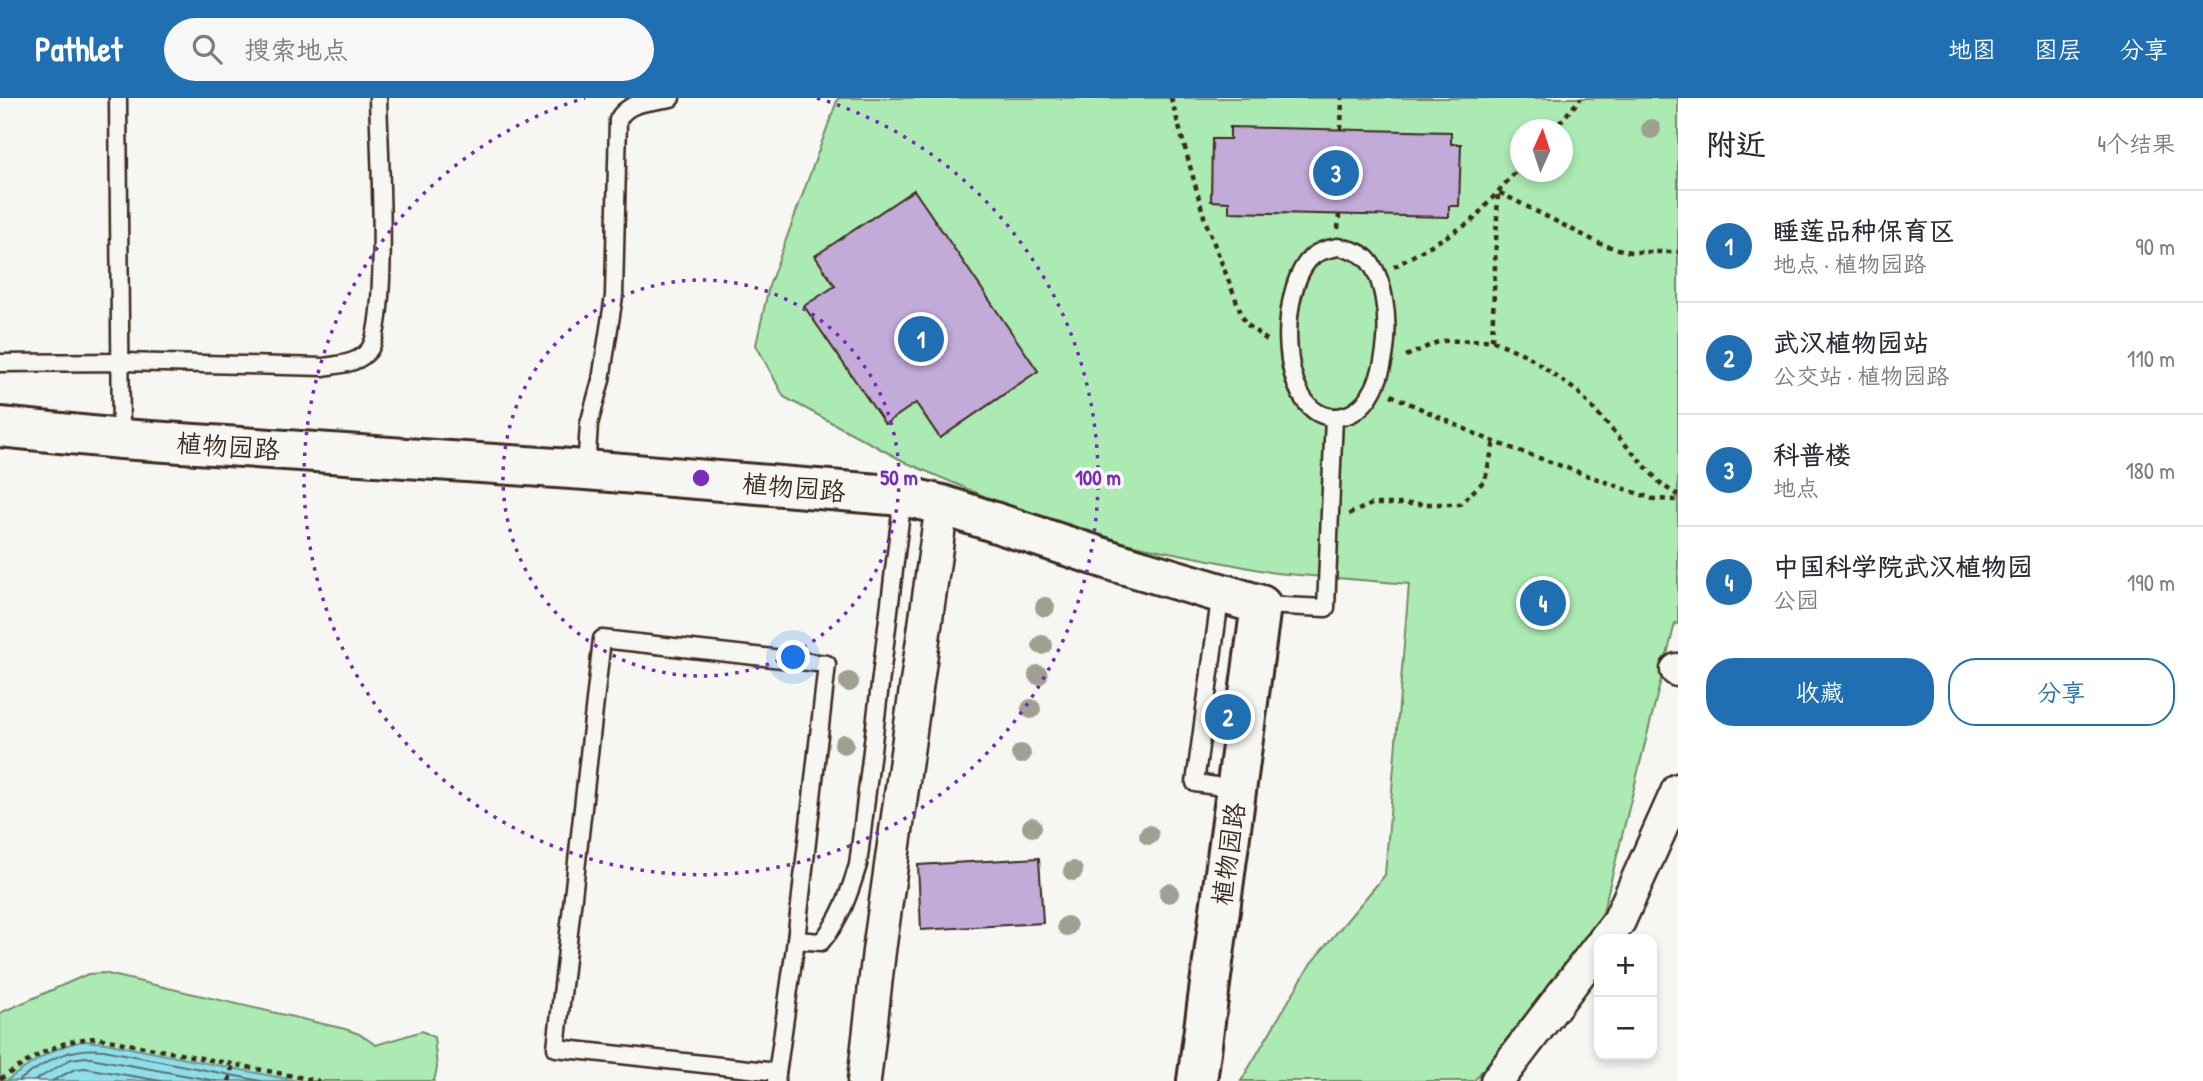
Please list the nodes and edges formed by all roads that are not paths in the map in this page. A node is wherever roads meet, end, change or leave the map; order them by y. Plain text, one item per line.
1 (118, 98) edge
2 (378, 98) edge
3 (671, 98) edge
4 (122, 362) junction
5 (0, 363) edge
6 (1334, 417) junction
7 (0, 427) edge
8 (121, 439) junction
9 (586, 470) junction
10 (903, 496) junction
11 (942, 505) junction
12 (1221, 592) junction
13 (1261, 605) junction
14 (1237, 789) junction
15 (1678, 790) edge
16 (1609, 934) edge
17 (796, 940) junction
18 (1594, 954) edge
19 (776, 1077) edge
20 (864, 1081) edge
21 (1197, 1081) edge
22 (1497, 1081) edge

1 - 4 lane
2 - 4 lane
3 - 9 lane
4 - 5 lane
4 - 8 lane
6 - 6 lane
6 - 13 lane
7 - 8 street, 植物园路
8 - 9 street, 植物园路
9 - 10 street, 植物园路
10 - 11 street, 植物园路
10 - 17 lane
11 - 12 street, 植物园路
11 - 20 street
12 - 13 street, 植物园路
12 - 14 lane
13 - 14 street, 植物园路
14 - 21 street, 植物园路
15 - 16 street
17 - 19 lane
17 - 19 lane
18 - 22 street

